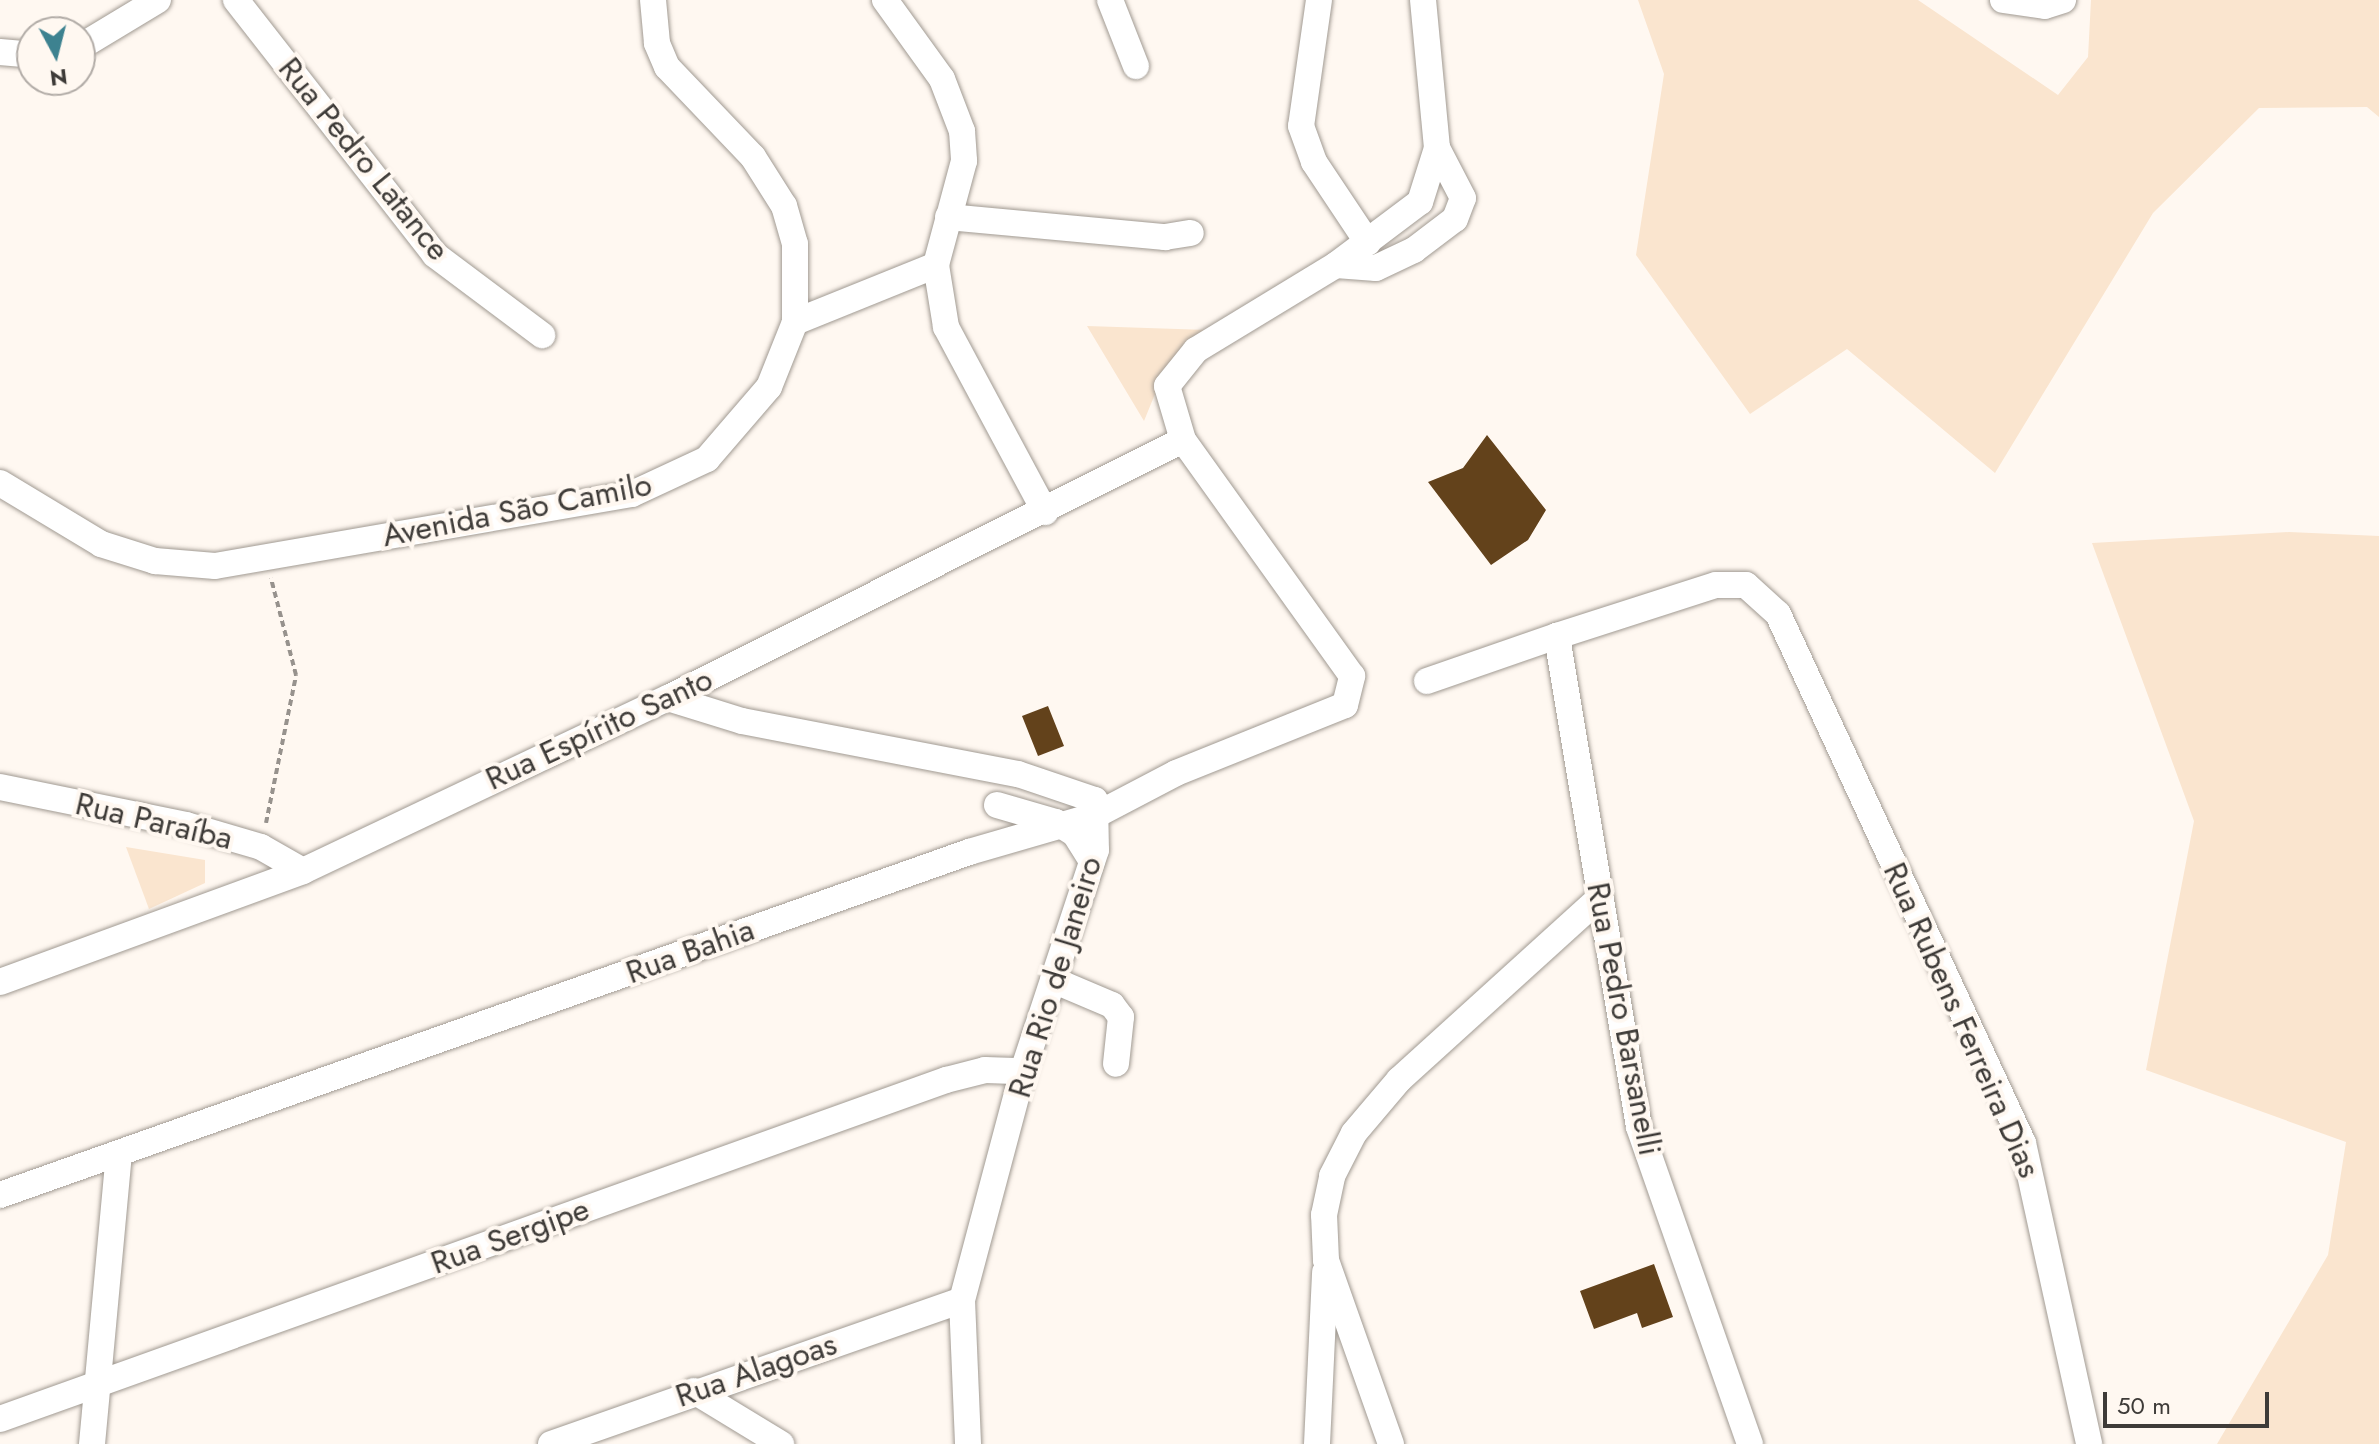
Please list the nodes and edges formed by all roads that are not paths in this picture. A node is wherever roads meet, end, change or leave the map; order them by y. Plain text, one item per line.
1 (158, 0) edge
2 (236, 0) edge
3 (653, 0) edge
4 (885, 0) edge
5 (1110, 0) edge
6 (1319, 0) edge
7 (1423, 0) edge
8 (2003, 0) edge
9 (2063, 0) edge
10 (96, 37) edge
11 (1136, 66) dead end
12 (1437, 148) junction
13 (948, 217) junction
14 (1191, 233) dead end
15 (1368, 243) junction
16 (936, 265) junction
17 (1336, 265) junction
18 (795, 322) junction
19 (542, 335) dead end
20 (1183, 440) junction
21 (0, 483) edge
22 (1045, 512) junction
23 (1557, 636) junction
24 (1427, 681) dead end
25 (668, 698) junction
26 (1018, 774) junction
27 (0, 787) edge
28 (997, 805) junction
29 (1096, 815) junction
30 (1056, 822) junction
31 (969, 852) junction
32 (1092, 861) junction
33 (303, 871) junction
34 (1600, 898) junction
35 (1053, 980) junction
36 (0, 982) edge
37 (1116, 1064) dead end
38 (1023, 1071) junction
39 (119, 1153) junction
40 (0, 1195) edge
41 (1326, 1260) junction
42 (962, 1300) junction
43 (97, 1383) junction
44 (694, 1391) junction
45 (0, 1419) edge
46 (92, 1444) edge
47 (551, 1444) edge
48 (781, 1444) edge
49 (968, 1444) edge
50 (1317, 1444) edge
51 (1391, 1444) edge
52 (1750, 1444) edge
53 (2089, 1444) edge

1 - 10 street
2 - 19 street, Rua Pedro Latance
3 - 18 street, Avenida São Camilo
4 - 13 street
5 - 11 street
6 - 15 street
7 - 12 street
8 - 9 street
12 - 15 street
12 - 17 street
13 - 14 street
13 - 16 street
15 - 17 street
16 - 18 street
16 - 22 street
17 - 20 street
18 - 21 street, Avenida São Camilo
20 - 22 street, Rua Espírito Santo
20 - 29 street, Rua Bahia
22 - 25 street, Rua Espírito Santo
23 - 24 street
23 - 34 street, Rua Pedro Barsanelli
23 - 53 street, Rua Rubens Ferreira Dias
25 - 26 street, Rua Rio de Janeiro
25 - 33 street, Rua Espírito Santo
26 - 28 street
26 - 29 street, Rua Rio de Janeiro
27 - 33 street, Rua Paraíba
28 - 30 street
28 - 31 street
29 - 30 street, Rua Bahia
29 - 32 street, Rua Rio de Janeiro
30 - 31 street, Rua Bahia
30 - 32 street
31 - 39 street, Rua Bahia
32 - 35 street, Rua Rio de Janeiro
33 - 36 street, Rua Espírito Santo
34 - 41 street
34 - 52 street, Rua Pedro Barsanelli
35 - 37 street
35 - 38 street, Rua Rio de Janeiro
38 - 42 street, Rua Rio de Janeiro
38 - 43 street, Rua Sergipe
39 - 40 street, Rua Bahia
39 - 43 street
41 - 50 street
41 - 51 street
42 - 44 street, Rua Alagoas
42 - 49 street, Rua Rio de Janeiro
43 - 45 street, Rua Sergipe
43 - 46 street
44 - 47 street, Rua Alagoas
44 - 48 street

